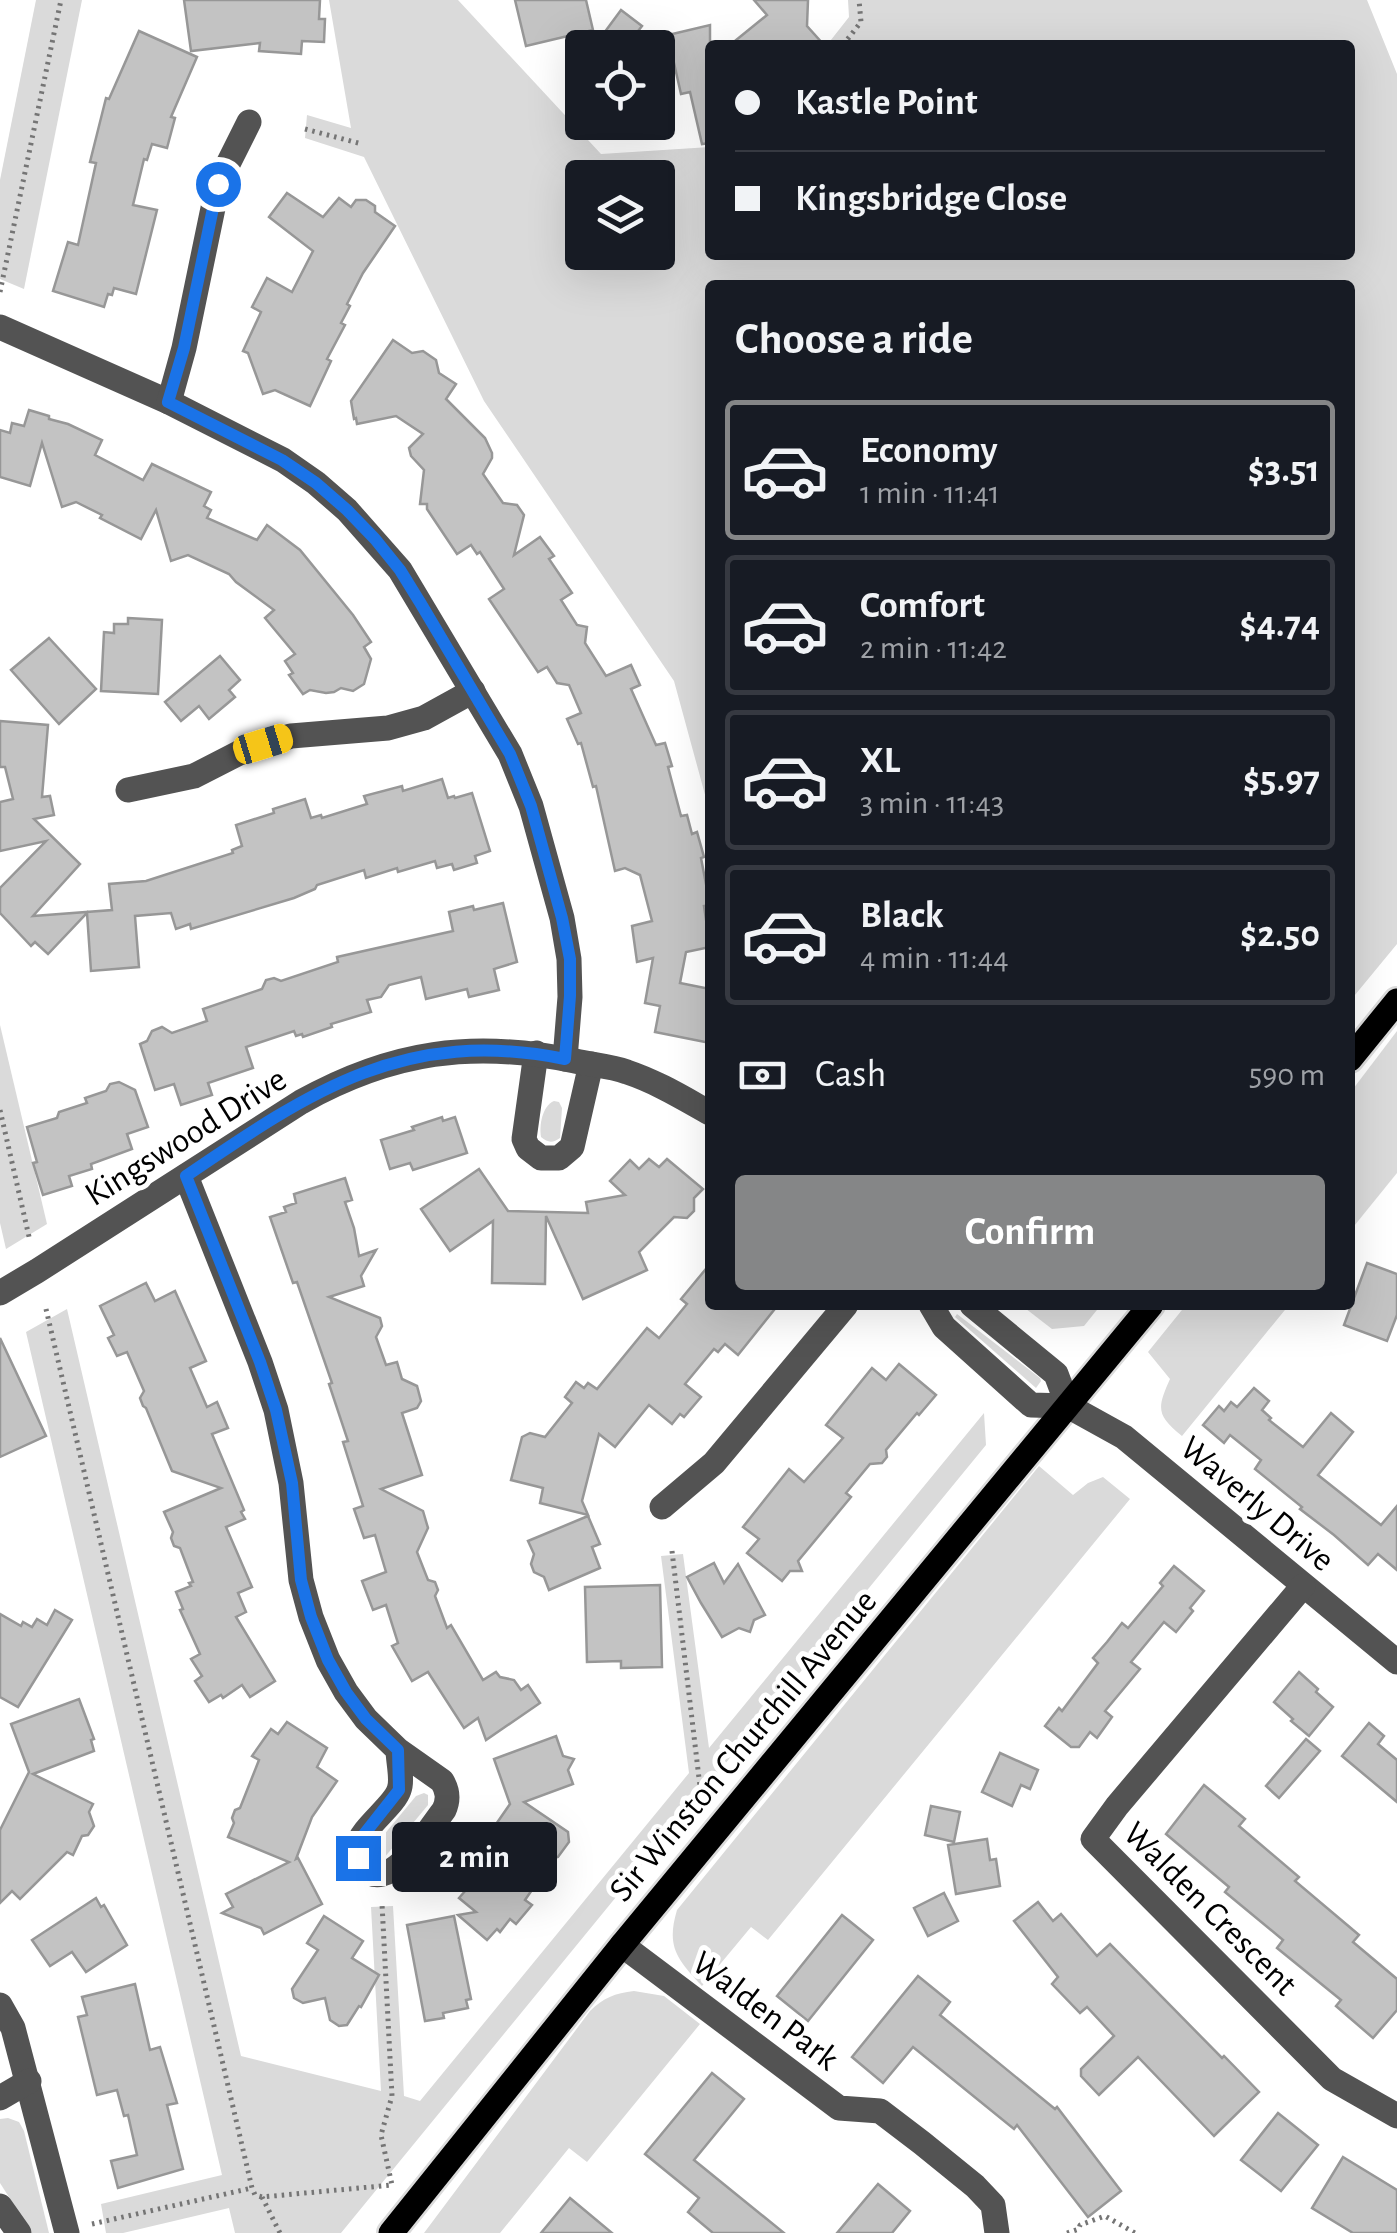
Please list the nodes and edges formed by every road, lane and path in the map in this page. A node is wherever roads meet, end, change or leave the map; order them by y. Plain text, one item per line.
1 (61, 0) edge
2 (860, 0) edge
3 (847, 40) edge
4 (248, 122) dead end
5 (306, 129) dead end
6 (362, 144) dead end
7 (0, 292) edge
8 (0, 327) edge
9 (168, 402) junction
10 (473, 691) junction
11 (128, 790) dead end
12 (1397, 1001) edge
13 (536, 1053) junction
14 (1355, 1053) edge
15 (565, 1059) junction
16 (591, 1064) junction
17 (0, 1110) edge
18 (705, 1110) edge
19 (186, 1176) junction
20 (30, 1241) dead end
21 (0, 1293) edge
22 (46, 1308) dead end
23 (842, 1310) edge
24 (934, 1310) edge
25 (978, 1310) edge
26 (1147, 1310) edge
27 (1068, 1406) junction
28 (662, 1508) dead end
29 (672, 1551) dead end
30 (1304, 1586) junction
31 (1397, 1662) edge
32 (398, 1750) junction
33 (706, 1802) dead end
34 (382, 1904) dead end
35 (622, 1945) junction
36 (0, 2006) edge
37 (29, 2081) junction
38 (0, 2098) edge
39 (1397, 2116) edge
40 (252, 2188) junction
41 (262, 2197) junction
42 (0, 2206) edge
43 (92, 2224) dead end
44 (19, 2233) edge
45 (68, 2233) edge
46 (280, 2233) edge
47 (390, 2233) edge
48 (997, 2233) edge
49 (1066, 2233) edge
50 (1135, 2233) edge

1 - 7 path
2 - 3 path
4 - 9 street
5 - 6 path
8 - 9 street
9 - 10 street
10 - 11 street
10 - 15 street
12 - 14 main road
13 - 15 street, Kingswood Drive
13 - 16 street
13 - 19 street, Kingswood Drive
15 - 16 street, Kingswood Drive
16 - 18 street, Kingswood Drive
17 - 20 path
19 - 21 street, Kingswood Drive
19 - 32 street
22 - 40 path
23 - 28 street
24 - 27 street
25 - 27 street
26 - 27 main road, Sir Winston Churchill Avenue
27 - 30 street, Waverly Drive
27 - 35 main road, Sir Winston Churchill Avenue
29 - 33 path
30 - 31 street, Waverly Drive
30 - 39 street, Walden Crescent
32 - 32 street
34 - 41 path
35 - 47 main road, Sir Winston Churchill Avenue
35 - 48 street, Walden Park
36 - 37 street
37 - 38 street
37 - 45 street
40 - 41 path
40 - 43 path
41 - 46 path
42 - 44 street
49 - 50 path

